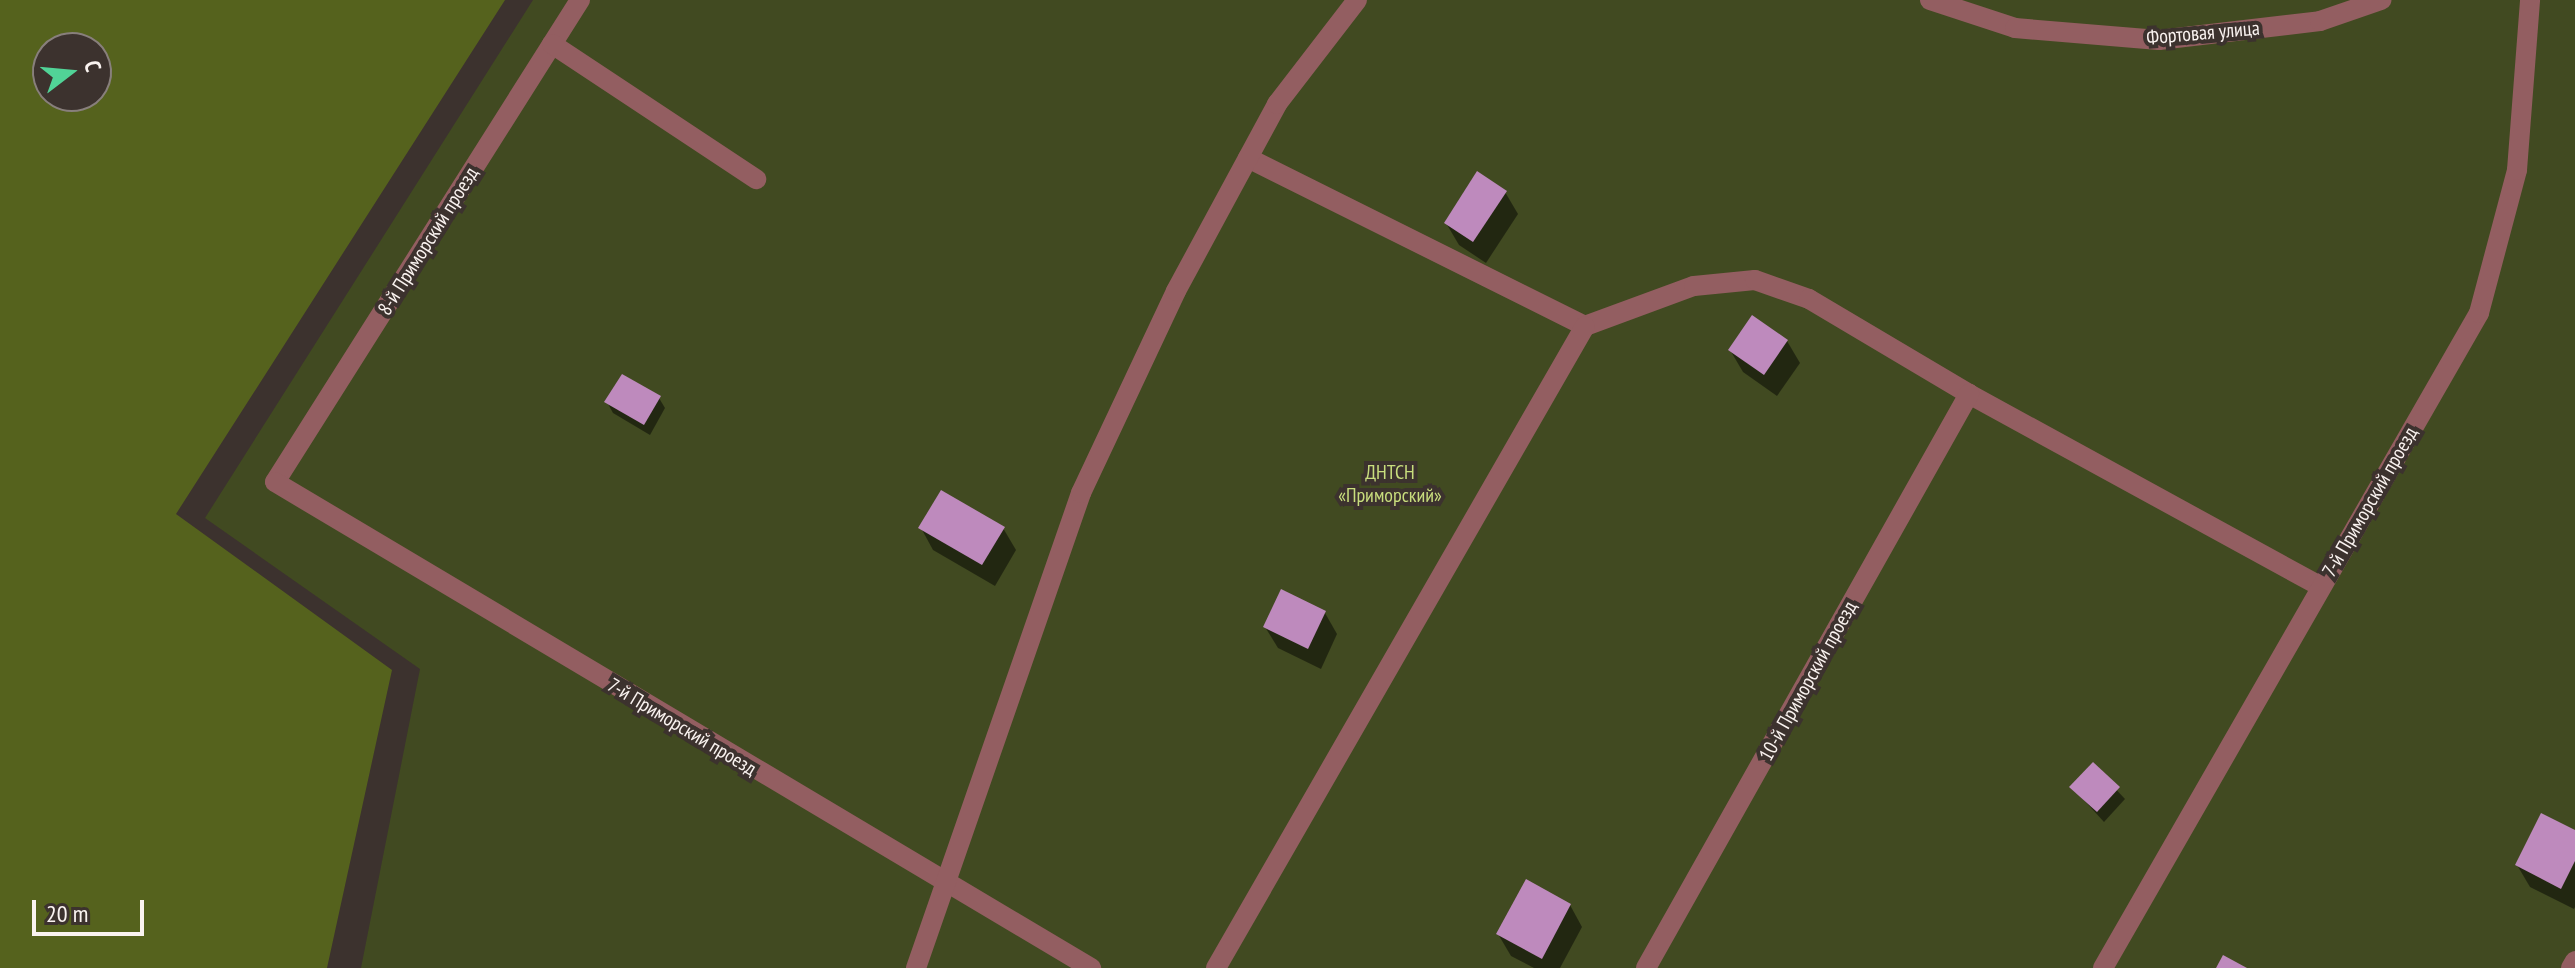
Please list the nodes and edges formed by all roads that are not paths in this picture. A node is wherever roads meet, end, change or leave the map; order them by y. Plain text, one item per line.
1 (580, 0) edge
2 (1357, 0) edge
3 (1930, 0) edge
4 (2381, 0) edge
5 (2530, 0) edge
6 (552, 44) junction
7 (1248, 158) junction
8 (756, 179) dead end
9 (1585, 326) junction
10 (1969, 394) junction
11 (275, 482) joint
12 (2321, 587) junction
13 (947, 886) junction
14 (2575, 961) edge
15 (916, 968) edge
16 (1091, 968) edge
17 (1216, 968) edge
18 (1646, 968) edge
19 (2103, 968) edge
20 (2571, 968) edge

1 - 6 street, 8-й Приморский проезд
2 - 7 street
3 - 4 street, Фортовая улица
5 - 12 street, 7-й Приморский проезд
6 - 8 street
6 - 11 street, 8-й Приморский проезд
7 - 9 street
7 - 13 street
9 - 10 street
9 - 17 street
10 - 12 street
10 - 18 street, 10-й Приморский проезд
11 - 13 street, 7-й Приморский проезд
12 - 19 street, 7-й Приморский проезд
13 - 15 street
13 - 16 street, 7-й Приморский проезд
14 - 20 street

